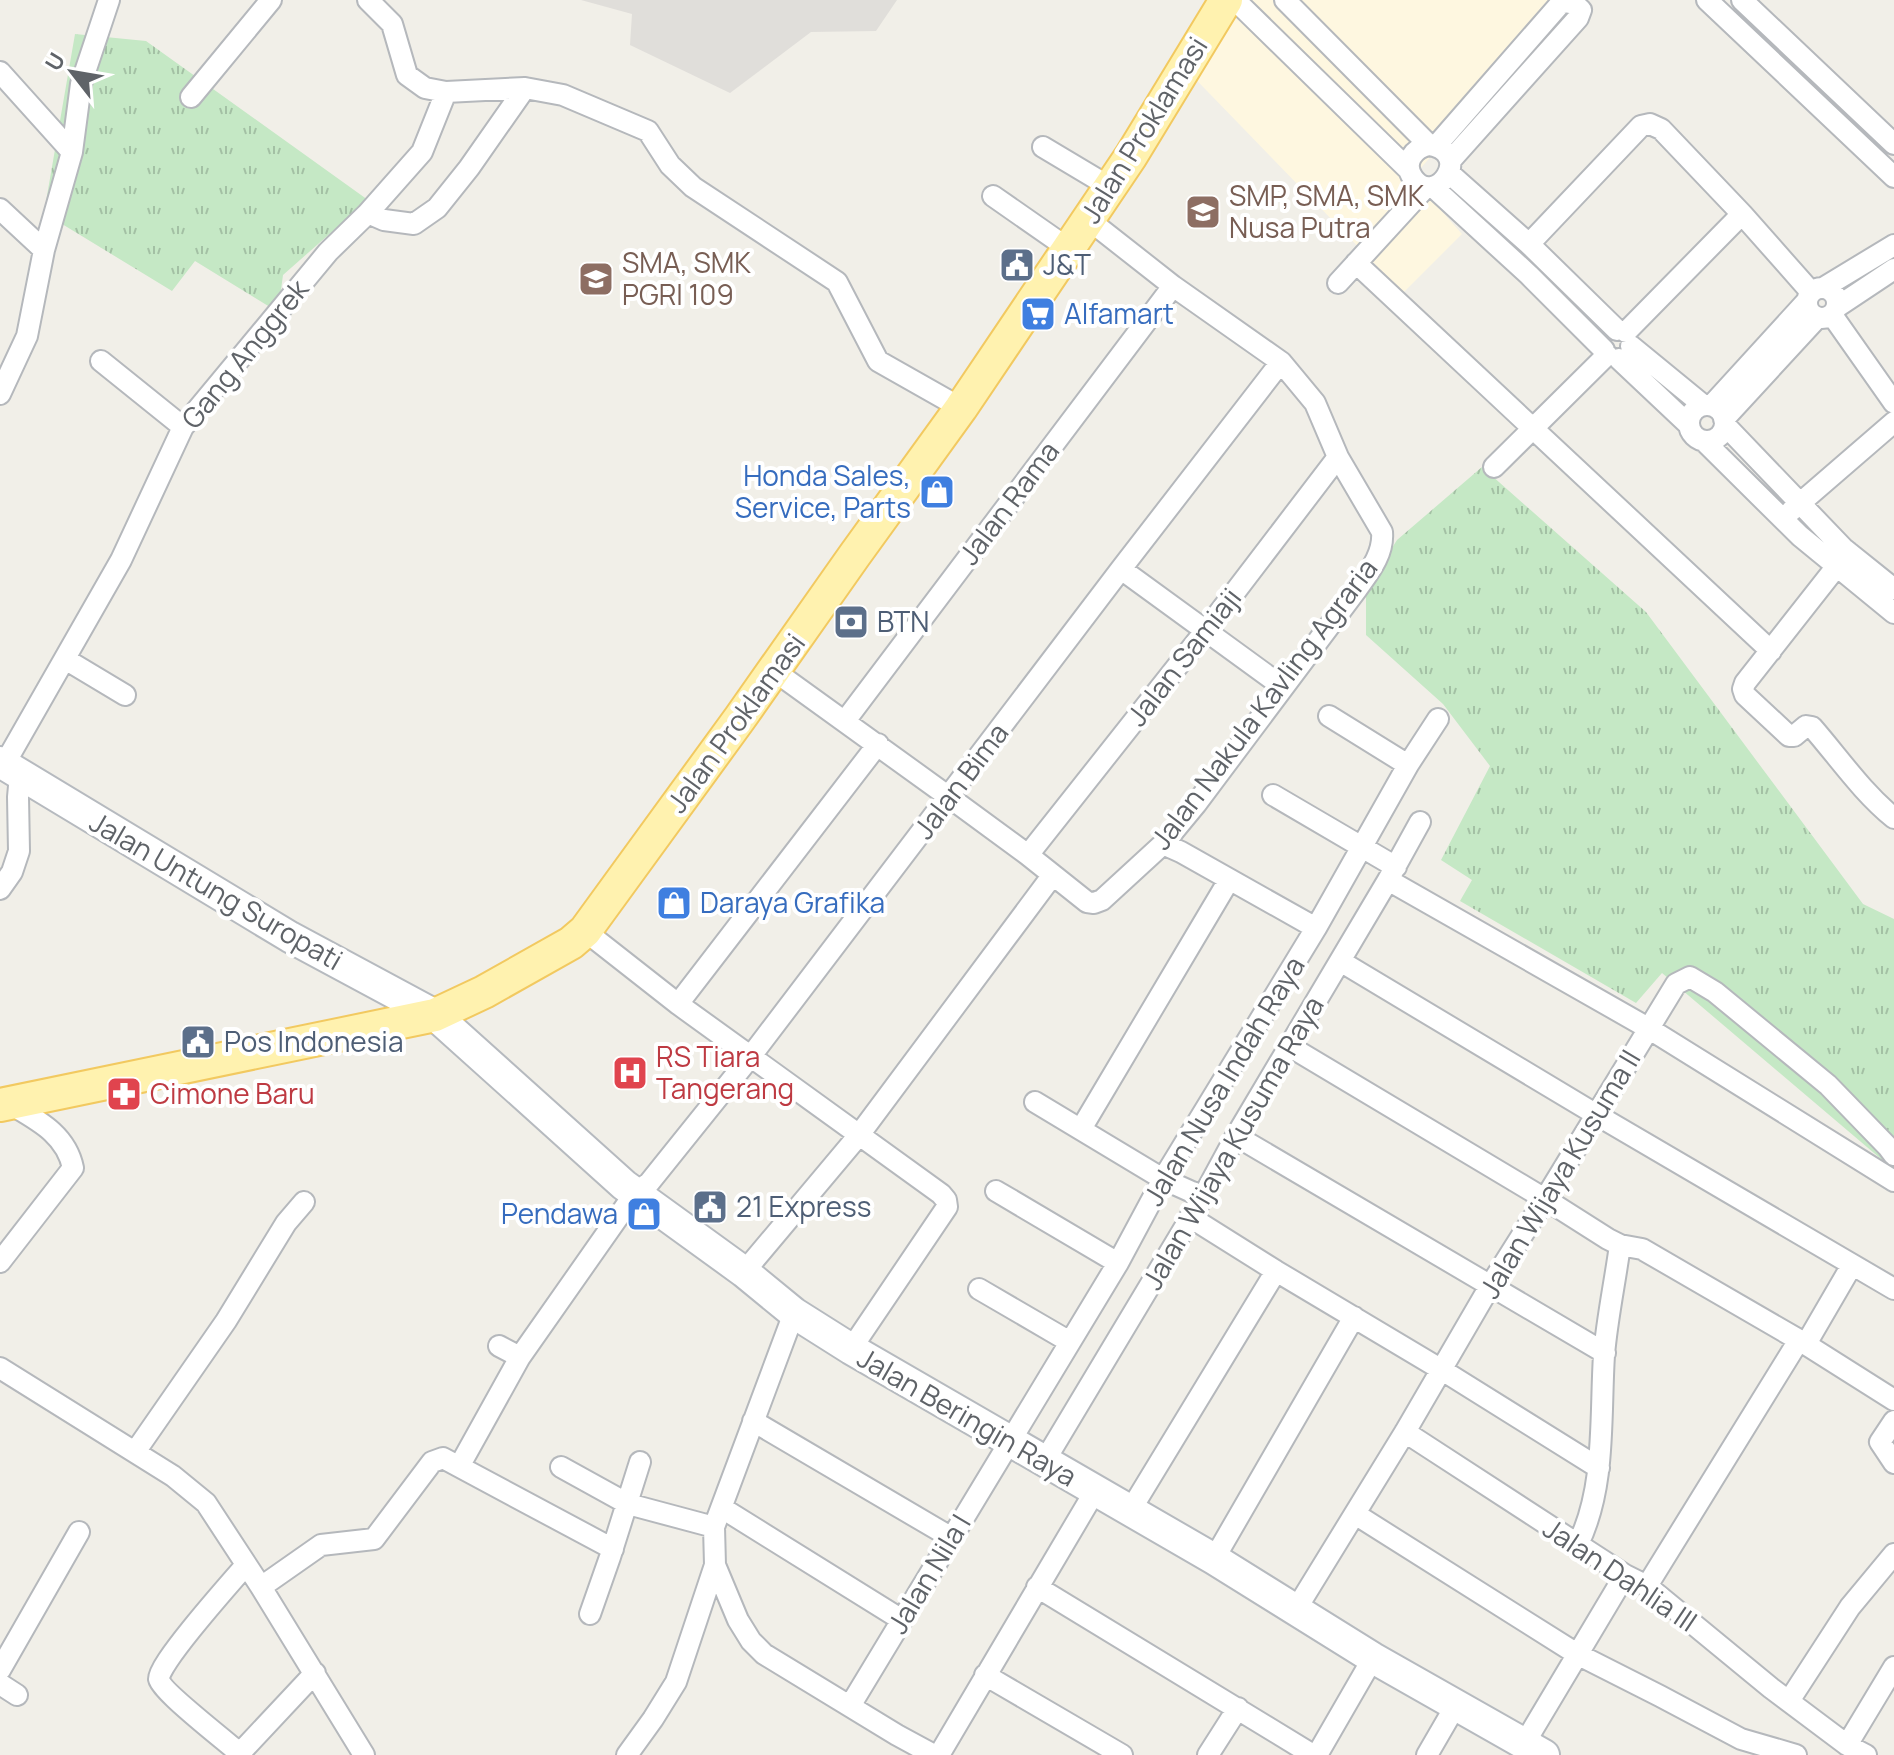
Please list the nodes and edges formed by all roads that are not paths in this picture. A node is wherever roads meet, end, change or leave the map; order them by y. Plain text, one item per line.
1 (109, 0) edge
2 (271, 0) edge
3 (368, 0) edge
4 (1226, 0) edge
5 (1235, 0) edge
6 (1285, 0) edge
7 (1707, 0) edge
8 (1742, 0) edge
9 (0, 72) edge
10 (525, 88) junction
11 (446, 92) junction
12 (191, 97) dead end
13 (1894, 144) edge
14 (1043, 147) dead end
15 (72, 152) junction
16 (1437, 166) junction
17 (1409, 170) junction
18 (1894, 177) edge
19 (1110, 187) junction
20 (993, 196) dead end
21 (1482, 201) junction
22 (0, 209) edge
23 (368, 213) junction
24 (1742, 214) junction
25 (1468, 217) junction
26 (1089, 220) junction
27 (1529, 244) junction
28 (1894, 245) edge
29 (1069, 249) junction
30 (44, 250) junction
31 (1356, 263) junction
32 (1894, 269) edge
33 (1338, 283) dead end
34 (1173, 286) junction
35 (1821, 304) junction
36 (1617, 345) junction
37 (101, 361) dead end
38 (1281, 362) junction
39 (0, 394) edge
40 (1894, 403) edge
41 (961, 408) junction
42 (1716, 414) junction
43 (1894, 422) edge
44 (1689, 425) junction
45 (183, 427) junction
46 (1534, 429) junction
47 (1704, 441) junction
48 (1338, 457) junction
49 (1494, 467) dead end
50 (1799, 504) junction
51 (1782, 518) junction
52 (1816, 521) junction
53 (1800, 536) junction
54 (1841, 559) junction
55 (1121, 569) junction
56 (1894, 589) edge
57 (1894, 613) edge
58 (1206, 630) junction
59 (1771, 651) junction
60 (65, 659) junction
61 (773, 670) junction
62 (1283, 687) junction
63 (125, 695) dead end
64 (1329, 716) dead end
65 (1438, 719) dead end
66 (845, 721) junction
67 (878, 744) junction
68 (1408, 765) junction
69 (8, 767) edge
70 (1273, 795) dead end
71 (949, 797) junction
72 (1894, 818) edge
73 (1420, 822) dead end
74 (1163, 844) junction
75 (1028, 855) junction
76 (1379, 862) junction
77 (1052, 876) junction
78 (1229, 880) junction
79 (0, 889) edge
80 (1316, 928) junction
81 (585, 931) junction
82 (1340, 961) junction
83 (678, 1004) junction
84 (435, 1015) junction
85 (1648, 1028) junction
86 (1289, 1046) junction
87 (751, 1056) junction
88 (8, 1098) edge
89 (1035, 1102) dead end
90 (1596, 1114) junction
91 (1081, 1129) junction
92 (859, 1135) junction
93 (1236, 1136) junction
94 (1894, 1155) edge
95 (1894, 1181) edge
96 (1180, 1187) junction
97 (996, 1191) dead end
98 (635, 1193) junction
99 (1545, 1199) junction
100 (304, 1202) dead end
101 (1190, 1217) junction
102 (1620, 1245) junction
103 (0, 1262) edge
104 (1118, 1263) junction
105 (1852, 1265) junction
106 (1276, 1271) junction
107 (744, 1272) junction
108 (1490, 1286) junction
109 (979, 1289) dead end
110 (1894, 1289) edge
111 (794, 1313) junction
112 (1354, 1317) junction
113 (1070, 1342) junction
114 (1802, 1342) junction
115 (499, 1346) dead end
116 (851, 1349) junction
117 (1605, 1353) junction
118 (520, 1357) junction
119 (0, 1368) edge
120 (1442, 1370) junction
121 (1894, 1400) edge
122 (753, 1421) junction
123 (1894, 1421) edge
124 (1405, 1432) junction
125 (1009, 1442) junction
126 (135, 1452) junction
127 (640, 1462) dead end
128 (1044, 1462) junction
129 (1894, 1463) edge
130 (460, 1465) junction
131 (561, 1467) dead end
132 (1599, 1468) junction
133 (1095, 1491) junction
134 (628, 1504) junction
135 (1130, 1511) junction
136 (1355, 1514) junction
137 (718, 1517) junction
138 (79, 1532) dead end
139 (952, 1538) junction
140 (1578, 1544) junction
141 (613, 1549) junction
142 (1894, 1554) edge
143 (1214, 1559) junction
144 (246, 1565) junction
145 (715, 1565) junction
146 (1625, 1575) junction
147 (1647, 1586) junction
148 (261, 1587) junction
149 (1037, 1587) junction
150 (1298, 1611) junction
151 (590, 1614) dead end
152 (902, 1620) junction
153 (1577, 1654) junction
154 (1373, 1658) junction
155 (1894, 1667) edge
156 (0, 1670) edge
157 (315, 1673) junction
158 (985, 1675) junction
159 (1789, 1701) junction
160 (1456, 1705) junction
161 (850, 1706) junction
162 (1238, 1708) junction
163 (1847, 1745) junction
164 (1534, 1749) edge
165 (241, 1754) edge
166 (364, 1755) edge
167 (627, 1755) edge
168 (937, 1755) edge
169 (1122, 1755) edge
170 (1208, 1755) edge
171 (1315, 1755) edge
172 (1427, 1755) edge
173 (1796, 1755) edge
174 (1866, 1755) edge

1 - 15 street
2 - 12 street
3 - 11 street
4 - 19 main road, Jalan Proklamasi
5 - 17 street
6 - 16 street
7 - 18 street
8 - 13 street
9 - 15 street
10 - 11 street
10 - 23 street
10 - 41 street
11 - 23 street, Gang Anggrek
14 - 19 street
15 - 30 street
16 - 16 street
16 - 17 street
16 - 17 street
16 - 21 street
16 - 25 street
16 - 31 street
19 - 26 main road, Jalan Proklamasi
20 - 29 street
21 - 25 street
21 - 27 street
22 - 30 street
23 - 45 street, Gang Anggrek
24 - 27 street
24 - 35 street
24 - 36 street
25 - 36 street
26 - 29 main road, Jalan Proklamasi
26 - 34 street
27 - 36 street
28 - 35 street
29 - 41 main road, Jalan Proklamasi
30 - 39 street
31 - 33 street
31 - 46 street
32 - 35 street
34 - 38 street
34 - 66 street, Jalan Rama
35 - 40 street
35 - 42 street
36 - 42 street
36 - 44 street
36 - 46 street
37 - 45 street
38 - 48 street
38 - 55 street, Jalan Bima
41 - 61 main road, Jalan Proklamasi
42 - 44 street
42 - 47 street
42 - 50 street
43 - 50 street
44 - 47 street
45 - 60 street, Gang Anggrek
46 - 49 street
46 - 59 street
47 - 51 street
48 - 58 street, Jalan Samiaji
48 - 62 street, Jalan Nakula Kavling Agraria
50 - 51 street
50 - 52 street
51 - 53 street
52 - 53 street
52 - 54 street
53 - 54 street
54 - 56 street
54 - 57 street
54 - 59 street
55 - 58 street
55 - 71 street, Jalan Bima
58 - 62 street
58 - 75 street, Jalan Samiaji
59 - 72 street
60 - 63 street
60 - 69 street, Gang Anggrek
61 - 66 street
61 - 81 main road, Jalan Proklamasi
62 - 74 street, Jalan Nakula Kavling Agraria
64 - 68 street
65 - 68 street, Jalan Nusa Indah Raya
66 - 67 street
67 - 71 street
67 - 83 street
68 - 76 street, Jalan Nusa Indah Raya
69 - 79 street
69 - 84 street, Jalan Untung Suropati
70 - 76 street
71 - 75 street
71 - 87 street, Jalan Bima
73 - 76 street, Jalan Wijaya Kusuma Raya
74 - 77 street, Jalan Nakula Kavling Agraria
74 - 78 street
75 - 77 street
76 - 80 street, Jalan Nusa Indah Raya
76 - 82 street, Jalan Wijaya Kusuma Raya
76 - 85 street
77 - 92 street
78 - 80 street
78 - 91 street
80 - 96 street, Jalan Nusa Indah Raya
81 - 83 street
81 - 84 main road, Jalan Proklamasi
82 - 86 street, Jalan Wijaya Kusuma Raya
82 - 90 street
83 - 87 street
84 - 88 main road, Jalan Proklamasi
84 - 98 street, Jalan Beringin Raya
85 - 90 street, Jalan Wijaya Kusuma II
85 - 94 street, Jalan Wijaya Kusuma II
85 - 95 street
86 - 93 street, Jalan Wijaya Kusuma Raya
86 - 99 street
87 - 92 street
87 - 98 street, Jalan Bima
88 - 103 street
89 - 91 street
90 - 99 street, Jalan Wijaya Kusuma II
90 - 105 street
91 - 96 street
92 - 107 street
92 - 116 street
93 - 96 street, Jalan Wijaya Kusuma Raya
93 - 108 street
96 - 101 street, Jalan Wijaya Kusuma Raya
96 - 104 street, Jalan Nusa Indah Raya
97 - 104 street
98 - 107 street, Jalan Beringin Raya
98 - 118 street, Jalan Bima
99 - 102 street
99 - 108 street, Jalan Wijaya Kusuma II
100 - 126 street
101 - 106 street
101 - 128 street, Jalan Wijaya Kusuma Raya
102 - 114 street
102 - 117 street
104 - 113 street, Jalan Nusa Indah Raya
105 - 110 street
105 - 114 street
106 - 112 street
106 - 135 street
107 - 111 street, Jalan Beringin Raya
108 - 117 street
108 - 120 street, Jalan Wijaya Kusuma II
109 - 113 street
111 - 116 street, Jalan Beringin Raya
111 - 122 street
112 - 120 street
112 - 143 street
113 - 125 street, Jalan Nusa Indah Raya
114 - 121 street
114 - 147 street
115 - 118 street
116 - 125 street, Jalan Beringin Raya
117 - 132 street
118 - 130 street, Jalan Bima
119 - 126 street
120 - 124 street, Jalan Wijaya Kusuma II
120 - 132 street
122 - 137 street
122 - 139 street
123 - 129 street
124 - 136 street, Jalan Wijaya Kusuma II
124 - 140 street, Jalan Dahlia III
125 - 128 street, Jalan Beringin Raya
125 - 139 street, Jalan Nila I
126 - 144 street
127 - 134 street
128 - 133 street, Jalan Beringin Raya
130 - 141 street
130 - 148 street
131 - 134 street
132 - 140 street
133 - 135 street, Jalan Beringin Raya
133 - 149 street
134 - 137 street
134 - 141 street
135 - 143 street, Jalan Beringin Raya
136 - 150 street, Jalan Wijaya Kusuma II
136 - 153 street
137 - 145 street
137 - 152 street
138 - 156 street
139 - 152 street, Jalan Nila I
140 - 146 street, Jalan Dahlia III
141 - 151 street
142 - 159 street
143 - 150 street, Jalan Beringin Raya
144 - 148 street
144 - 165 street
145 - 161 street
145 - 167 street
146 - 147 street, Jalan Dahlia III
146 - 153 street
147 - 159 street, Jalan Dahlia III
148 - 157 street
149 - 158 street
149 - 162 street
150 - 154 street, Jalan Beringin Raya
152 - 161 street, Jalan Nila I
153 - 164 street
153 - 173 street
154 - 160 street, Jalan Beringin Raya
154 - 171 street
155 - 163 street
157 - 165 street
157 - 166 street
158 - 168 street
158 - 169 street
159 - 163 street, Jalan Dahlia III
160 - 164 street, Jalan Beringin Raya
160 - 172 street
161 - 168 street
162 - 170 street
162 - 171 street
163 - 174 street, Jalan Dahlia III

